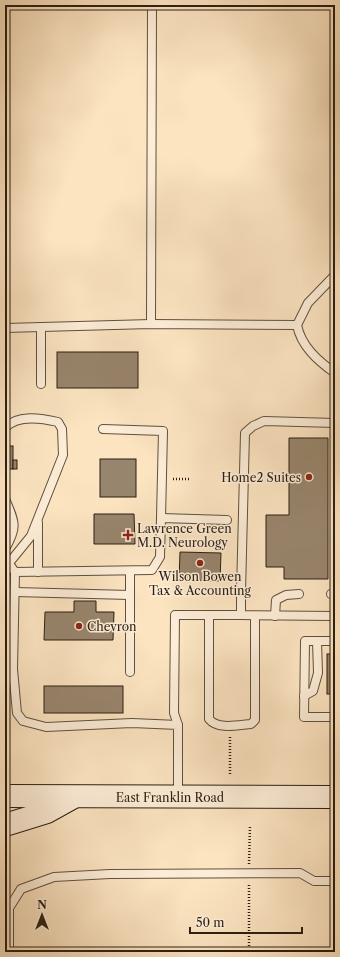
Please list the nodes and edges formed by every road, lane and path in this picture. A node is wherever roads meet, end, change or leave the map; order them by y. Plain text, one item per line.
1 (152, 5) edge
2 (335, 275) edge
3 (151, 324) junction
4 (298, 325) junction
5 (42, 327) junction
6 (5, 328) edge
7 (335, 373) edge
8 (42, 384) dead end
9 (335, 423) edge
10 (5, 428) edge
11 (103, 429) dead end
12 (162, 479) junction
13 (189, 479) dead end
14 (5, 499) edge
15 (38, 518) junction
16 (161, 518) junction
17 (228, 520) dead end
18 (5, 549) edge
19 (7, 560) edge
20 (130, 571) junction
21 (15, 572) junction
22 (38, 572) junction
23 (15, 592) junction
24 (299, 594) dead end
25 (130, 595) junction
26 (209, 615) junction
27 (241, 615) junction
28 (255, 616) junction
29 (275, 616) junction
30 (335, 616) edge
31 (317, 641) junction
32 (335, 641) edge
33 (130, 672) dead end
34 (304, 696) junction
35 (335, 717) edge
36 (178, 725) junction
37 (230, 733) dead end
38 (230, 776) dead end
39 (5, 782) edge
40 (5, 796) edge
41 (36, 796) junction
42 (74, 797) junction
43 (178, 797) junction
44 (334, 799) edge
45 (250, 824) dead end
46 (5, 825) edge
47 (249, 864) dead end
48 (335, 881) edge
49 (249, 883) dead end
50 (9, 952) edge
51 (249, 952) edge

1 - 3 lane
2 - 4 lane
3 - 4 lane
3 - 5 lane
4 - 7 lane
5 - 6 lane
5 - 8 lane
9 - 27 lane
10 - 15 lane
11 - 12 lane
12 - 13 path
12 - 16 lane
14 - 18 lane
15 - 19 lane
15 - 22 lane
16 - 17 lane
16 - 20 lane
19 - 21 lane
20 - 22 lane
20 - 25 lane
21 - 22 lane
21 - 23 lane
23 - 25 lane
23 - 36 lane
24 - 29 lane
25 - 33 lane
26 - 27 lane
26 - 28 lane
26 - 36 lane
27 - 28 lane
28 - 29 lane
29 - 30 lane
31 - 32 lane
31 - 34 lane
31 - 34 lane
34 - 35 lane
36 - 43 lane
37 - 38 path
39 - 41 main road
40 - 41 main road, East Franklin Road
41 - 42 main road, East Franklin Road
42 - 43 main road, East Franklin Road
42 - 46 main road
43 - 44 main road, East Franklin Road
45 - 47 path
48 - 50 lane
49 - 51 path

